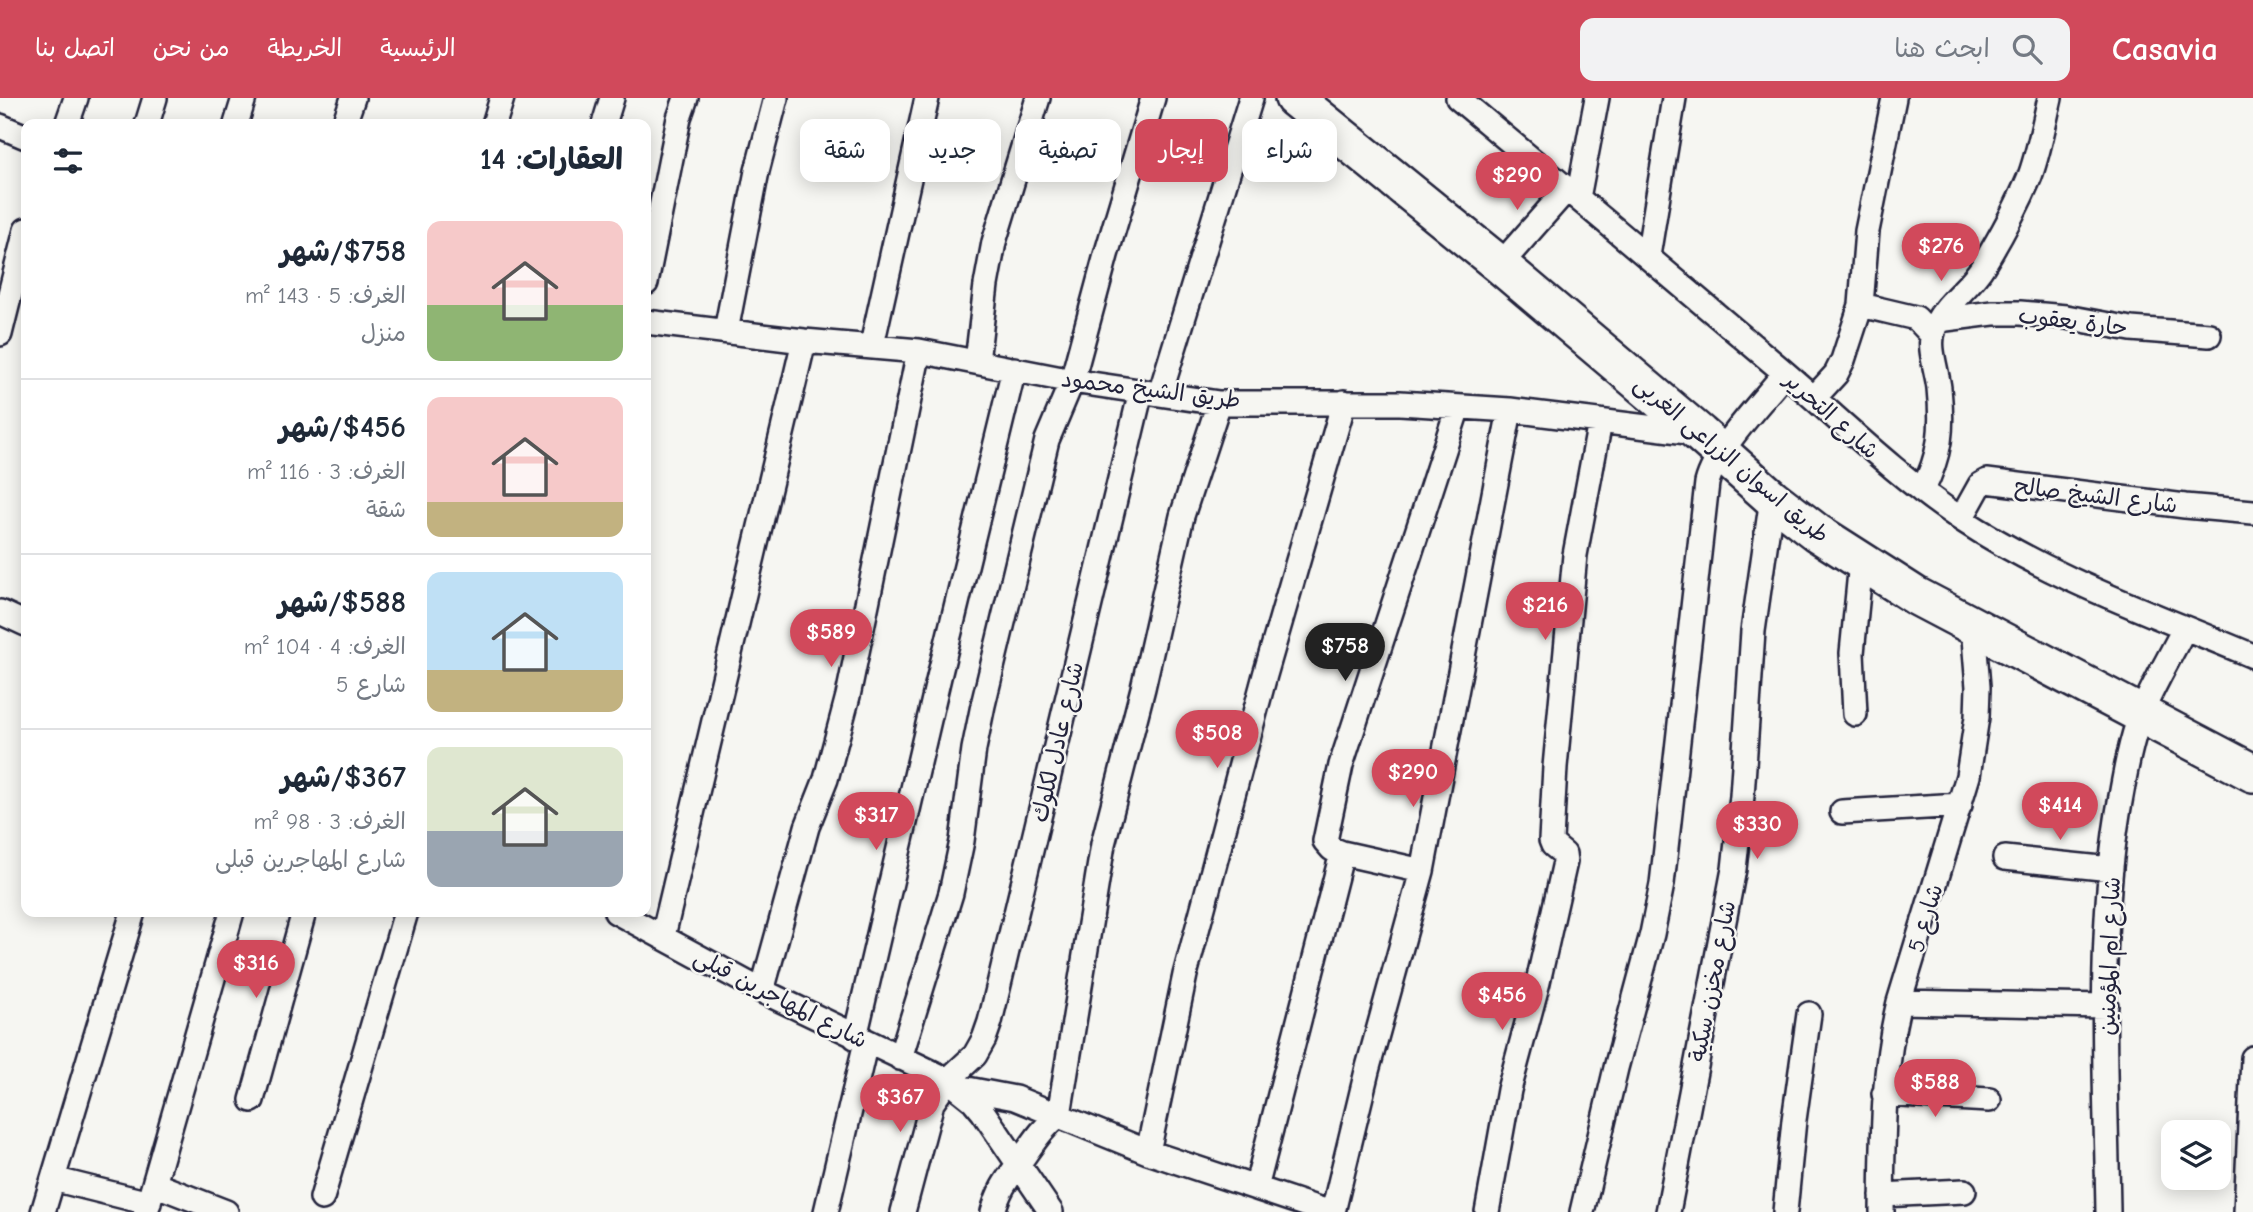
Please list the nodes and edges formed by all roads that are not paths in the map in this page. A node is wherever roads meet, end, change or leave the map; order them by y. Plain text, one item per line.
1 (76, 98) edge
2 (155, 98) edge
3 (244, 98) edge
4 (353, 98) edge
5 (502, 98) edge
6 (612, 98) edge
7 (686, 98) edge
8 (776, 98) edge
9 (928, 98) edge
10 (1038, 98) edge
11 (1153, 98) edge
12 (1251, 98) edge
13 (1294, 98) edge
14 (1458, 98) edge
15 (1597, 98) edge
16 (1674, 98) edge
17 (1894, 98) edge
18 (2050, 98) edge
19 (69, 119) edge
20 (148, 119) edge
21 (238, 119) edge
22 (346, 119) edge
23 (496, 119) edge
24 (606, 119) edge
25 (0, 126) edge
26 (21, 135) edge
27 (1572, 193) junction
28 (21, 250) edge
29 (1648, 257) junction
30 (651, 259) edge
31 (1500, 265) junction
32 (1861, 305) junction
33 (651, 323) edge
34 (1935, 327) junction
35 (726, 331) junction
36 (0, 334) edge
37 (2209, 335) dead end
38 (804, 341) junction
39 (872, 345) junction
40 (919, 351) junction
41 (976, 362) junction
42 (1014, 369) junction
43 (1785, 373) junction
44 (1072, 381) junction
45 (1151, 392) junction
46 (1814, 398) junction
47 (1344, 402) junction
48 (1219, 403) junction
49 (1458, 407) junction
50 (1510, 410) junction
51 (1600, 422) junction
52 (1710, 443) junction
53 (1922, 491) junction
54 (1772, 498) junction
55 (2253, 512) edge
56 (1961, 519) junction
57 (1861, 562) junction
58 (0, 612) edge
59 (21, 622) edge
60 (1973, 626) junction
61 (2184, 629) junction
62 (2253, 656) edge
63 (1855, 714) dead end
64 (2141, 714) junction
65 (2253, 773) edge
66 (1960, 805) junction
67 (1842, 812) dead end
68 (1342, 853) junction
69 (2005, 858) dead end
70 (2111, 869) junction
71 (1422, 871) junction
72 (132, 917) edge
73 (231, 917) edge
74 (303, 917) edge
75 (405, 917) edge
76 (625, 917) edge
77 (663, 936) junction
78 (762, 991) junction
79 (1899, 1002) junction
80 (2106, 1006) junction
81 (1809, 1014) dead end
82 (861, 1039) junction
83 (900, 1058) junction
84 (2253, 1058) edge
85 (953, 1084) junction
86 (1884, 1094) junction
87 (251, 1100) dead end
88 (1989, 1100) dead end
89 (1059, 1115) junction
90 (1148, 1152) junction
91 (1019, 1164) junction
92 (53, 1179) junction
93 (1256, 1188) junction
94 (1964, 1191) dead end
95 (322, 1198) dead end
96 (150, 1200) edge
97 (1882, 1203) edge
98 (43, 1212) edge
99 (226, 1212) edge
100 (827, 1212) edge
101 (903, 1212) edge
102 (993, 1212) edge
103 (1051, 1212) edge
104 (1330, 1212) edge
105 (1487, 1212) edge
106 (1582, 1212) edge
107 (1668, 1212) edge
108 (1785, 1212) edge
109 (2108, 1212) edge
110 (2246, 1212) edge

1 - 19 street
2 - 20 street
3 - 21 street
4 - 22 street
5 - 23 street
6 - 24 street
7 - 30 street
8 - 35 street
9 - 39 street
10 - 41 street
11 - 44 street
12 - 45 street, شارع عادل لكلوك
13 - 31 main road, طريق اسوان الزراعى الغربى
14 - 27 street, شارع التحرير
15 - 27 street
16 - 29 street
17 - 32 street
18 - 34 street
25 - 26 street
27 - 29 street, شارع التحرير
27 - 31 street
28 - 36 street
29 - 43 street, شارع التحرير
31 - 52 main road, طريق اسوان الزراعى الغربى
32 - 34 street
32 - 46 street
33 - 35 street, طريق الشيخ محمود
34 - 37 street, حارة يعقوب
34 - 53 street
35 - 38 street, طريق الشيخ محمود
38 - 39 street, طريق الشيخ محمود
38 - 77 street
39 - 40 street, طريق الشيخ محمود
40 - 41 street, طريق الشيخ محمود
40 - 78 street
41 - 42 street, طريق الشيخ محمود
42 - 44 street, طريق الشيخ محمود
42 - 82 street
43 - 46 street, شارع التحرير
43 - 52 street
44 - 45 street, طريق الشيخ محمود
44 - 83 street
45 - 48 street, طريق الشيخ محمود
45 - 85 street, شارع عادل لكلوك
46 - 53 street, شارع التحرير
47 - 48 street, طريق الشيخ محمود
47 - 49 street, طريق الشيخ محمود
47 - 90 street
48 - 89 street
49 - 50 street, طريق الشيخ محمود
49 - 68 street
50 - 51 street, طريق الشيخ محمود
50 - 71 street
51 - 52 street, طريق الشيخ محمود
51 - 105 street
52 - 54 main road, طريق اسوان الزراعى الغربى
52 - 106 street
53 - 56 street, شارع التحرير
54 - 57 main road, طريق اسوان الزراعى الغربى
54 - 107 street, شارع مخزن سكية
55 - 56 street, شارع الشيخ صالح
56 - 61 street, شارع التحرير
57 - 60 main road, طريق اسوان الزراعى الغربى
57 - 63 street
58 - 59 street
60 - 64 main road, طريق اسوان الزراعى الغربى
60 - 66 street, شارع 5
61 - 62 street, شارع التحرير
61 - 64 street, شارع ام المؤمنين
64 - 65 main road, طريق اسوان الزراعى الغربى
64 - 70 street, شارع ام المؤمنين
66 - 67 street
66 - 79 street, شارع 5
68 - 71 street
68 - 93 street
69 - 70 street
70 - 80 street, شارع ام المؤمنين
71 - 104 street
72 - 92 street
73 - 96 street
74 - 87 street
75 - 95 street
76 - 77 street, شارع المهاجرين قبلى
77 - 78 street, شارع المهاجرين قبلى
78 - 82 street, شارع المهاجرين قبلى
79 - 80 street
79 - 86 street, شارع 5
80 - 109 street, شارع ام المؤمنين
81 - 108 street
82 - 83 street, شارع المهاجرين قبلى
82 - 100 street
83 - 85 street, شارع المهاجرين قبلى
84 - 110 street
85 - 89 street
85 - 91 street
85 - 101 street, شارع عادل لكلوك
86 - 88 street
86 - 97 street, شارع 5
89 - 90 street
89 - 91 street
90 - 93 street
91 - 102 street
91 - 103 street
92 - 96 street
92 - 98 street
93 - 104 street
94 - 97 street
96 - 99 street

